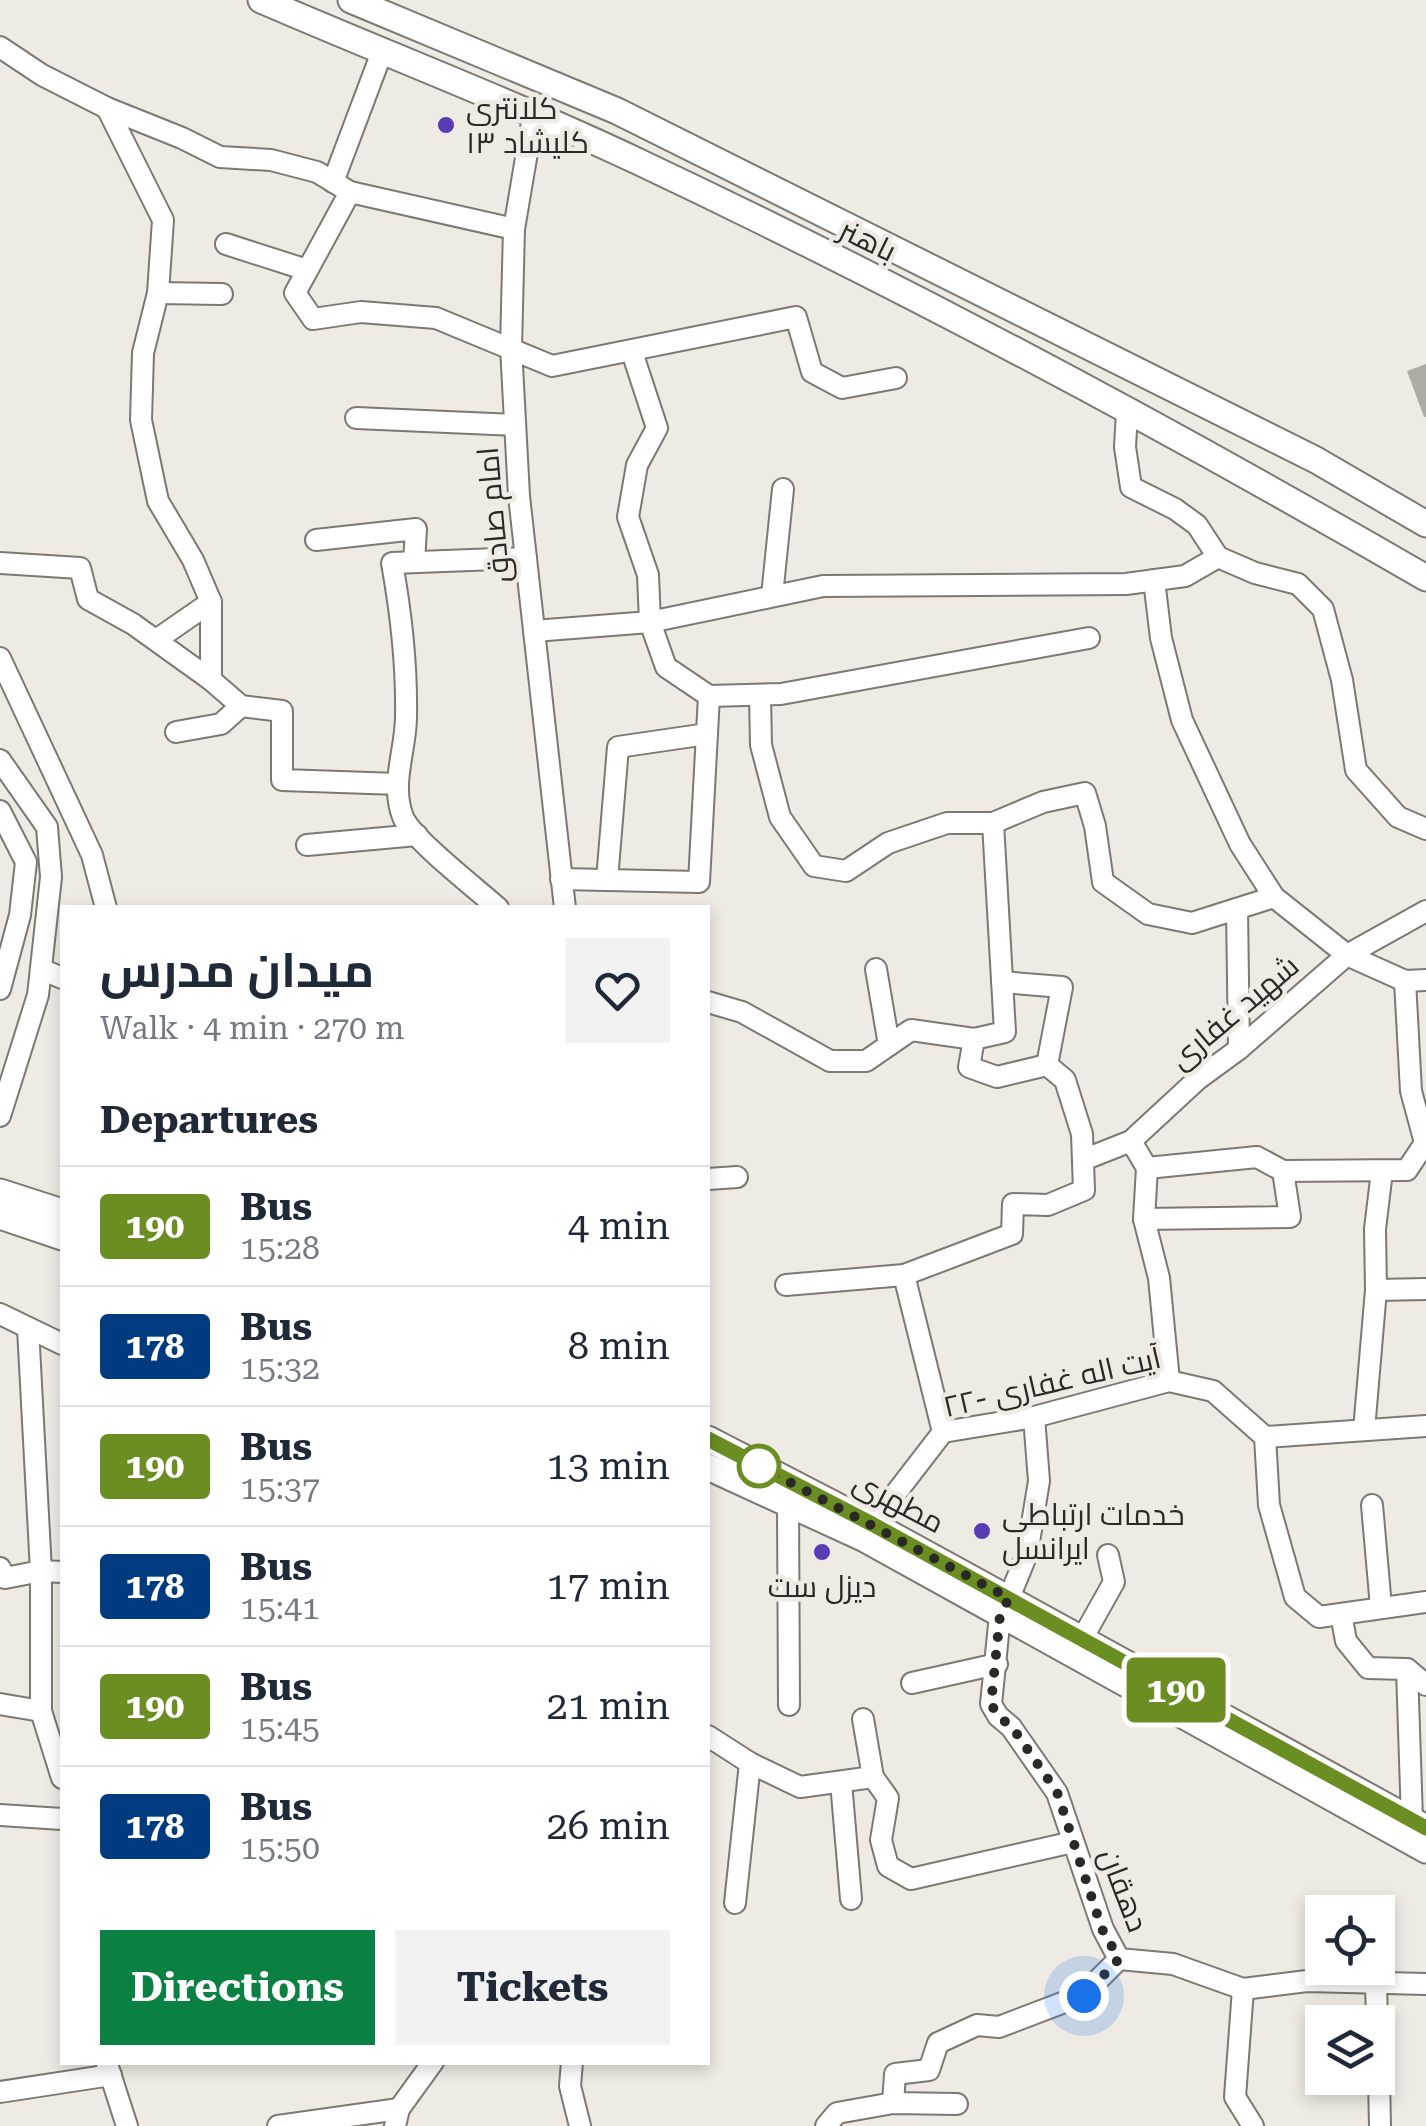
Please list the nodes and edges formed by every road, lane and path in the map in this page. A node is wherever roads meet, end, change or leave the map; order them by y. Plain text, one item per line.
1 (262, 0) edge
2 (351, 0) edge
3 (0, 47) edge
4 (382, 52) junction
5 (106, 108) junction
6 (534, 116) junction
7 (740, 172) junction
8 (342, 187) junction
9 (726, 206) junction
10 (514, 229) junction
11 (226, 244) dead end
12 (307, 270) junction
13 (158, 294) junction
14 (222, 294) dead end
15 (511, 347) junction
16 (632, 352) junction
17 (896, 378) dead end
18 (1126, 412) junction
19 (356, 418) dead end
20 (515, 424) junction
21 (782, 489) dead end
22 (1426, 524) edge
23 (316, 540) dead end
24 (1218, 557) junction
25 (526, 558) junction
26 (414, 562) junction
27 (0, 563) edge
28 (1426, 578) edge
29 (1154, 580) junction
30 (772, 596) junction
31 (211, 602) junction
32 (650, 622) junction
33 (534, 631) junction
34 (1089, 638) dead end
35 (156, 640) junction
36 (0, 658) edge
37 (211, 680) junction
38 (760, 695) junction
39 (709, 696) junction
40 (241, 706) junction
41 (176, 732) dead end
42 (707, 734) junction
43 (0, 760) edge
44 (398, 784) junction
45 (0, 811) edge
46 (993, 823) junction
47 (1426, 829) edge
48 (417, 834) junction
49 (307, 845) dead end
50 (561, 878) junction
51 (606, 880) junction
52 (1274, 897) junction
53 (105, 905) edge
54 (495, 905) edge
55 (565, 905) edge
56 (1238, 908) junction
57 (1426, 911) edge
58 (1347, 955) junction
59 (42, 969) junction
60 (876, 969) dead end
61 (60, 977) edge
62 (1416, 981) edge
63 (1002, 982) junction
64 (0, 988) edge
65 (710, 1003) edge
66 (974, 1038) junction
67 (889, 1045) junction
68 (1239, 1049) junction
69 (1046, 1065) junction
70 (0, 1116) edge
71 (1131, 1140) junction
72 (1083, 1160) junction
73 (1148, 1168) junction
74 (1382, 1170) junction
75 (1283, 1171) junction
76 (737, 1177) dead end
77 (710, 1179) edge
78 (0, 1192) edge
79 (60, 1211) edge
80 (0, 1216) edge
81 (1144, 1219) junction
82 (60, 1236) edge
83 (904, 1275) junction
84 (786, 1285) dead end
85 (1426, 1289) edge
86 (1376, 1290) junction
87 (0, 1314) edge
88 (28, 1328) junction
89 (60, 1343) edge
90 (1169, 1381) junction
91 (1034, 1417) junction
92 (1426, 1426) edge
93 (1364, 1430) junction
94 (943, 1432) junction
95 (1266, 1436) junction
96 (710, 1440) edge
97 (710, 1468) edge
98 (788, 1503) junction
99 (1372, 1506) dead end
100 (872, 1524) junction
101 (1108, 1555) dead end
102 (0, 1568) edge
103 (52, 1571) edge
104 (1426, 1602) edge
105 (1005, 1607) junction
106 (1380, 1607) junction
107 (1341, 1614) junction
108 (1082, 1638) junction
109 (996, 1664) junction
110 (1408, 1669) junction
111 (912, 1682) dead end
112 (1426, 1685) edge
113 (0, 1704) edge
114 (788, 1705) dead end
115 (41, 1711) junction
116 (863, 1719) dead end
117 (710, 1737) edge
118 (60, 1762) edge
119 (750, 1763) junction
120 (1418, 1769) edge
121 (874, 1777) junction
122 (840, 1782) junction
123 (0, 1815) edge
124 (60, 1819) edge
125 (1419, 1824) edge
126 (1073, 1842) junction
127 (1426, 1850) edge
128 (851, 1899) dead end
129 (735, 1903) dead end
130 (1119, 1959) junction
131 (1305, 1981) edge
132 (1395, 1983) edge
133 (1426, 1984) edge
134 (1243, 1989) junction
135 (430, 2065) edge
136 (572, 2065) edge
137 (109, 2069) edge
138 (0, 2092) edge
139 (1379, 2095) edge
140 (893, 2103) junction
141 (957, 2104) dead end
142 (397, 2117) edge
143 (127, 2126) edge
144 (278, 2126) edge
145 (580, 2126) edge
146 (826, 2126) edge
147 (1253, 2126) edge
148 (1380, 2126) edge

1 - 4 main road, باهنر
2 - 7 main road, باهنر
3 - 5 street
4 - 6 main road, باهنر
4 - 8 street
5 - 8 street
5 - 13 street
6 - 9 main road, باهنر
6 - 10 street, امام صادق
7 - 9 main road
7 - 22 main road, باهنر
8 - 10 street
8 - 12 street
9 - 18 main road, باهنر
10 - 15 street, امام صادق
11 - 12 street
12 - 15 street
13 - 14 street
13 - 31 street
15 - 16 street
15 - 20 street, امام صادق
16 - 17 street
16 - 32 street
18 - 24 street
18 - 28 main road, باهنر
19 - 20 street
20 - 25 street, امام صادق
21 - 30 street
23 - 26 street
24 - 29 street
24 - 47 street
25 - 26 street
25 - 33 street, امام صادق
26 - 44 street
27 - 35 street
29 - 30 street
29 - 52 street
30 - 32 street
31 - 35 street
31 - 37 street
32 - 33 street
32 - 39 street
33 - 50 street, امام صادق
34 - 38 street
35 - 37 street
36 - 53 street
37 - 40 street
38 - 39 street
38 - 46 street
39 - 42 street
40 - 41 street
40 - 44 street
42 - 51 street
42 - 51 street
43 - 59 street
44 - 48 street
45 - 64 street
46 - 56 street
46 - 63 street
48 - 49 street
48 - 54 street
50 - 51 street
50 - 55 street, امام صادق
52 - 56 street
52 - 58 street
56 - 68 street
57 - 58 street, شهید غفاری
58 - 62 street
58 - 68 street, شهید غفاری
59 - 61 street
59 - 70 street
60 - 67 street
62 - 74 street
63 - 66 street
63 - 69 street
65 - 67 street
66 - 67 street
66 - 69 street
68 - 71 street, شهید غفاری
69 - 72 street
71 - 72 street, شهید غفاری
71 - 73 street
72 - 83 street
73 - 75 street
73 - 81 street
74 - 75 street
74 - 86 street
75 - 81 street
76 - 77 street
78 - 79 main road
80 - 82 main road
81 - 90 street
83 - 84 street
83 - 94 street
85 - 86 street
86 - 93 street
87 - 88 street
88 - 89 street
88 - 103 street
90 - 91 street, ۲۲- آیت اله غفاری
90 - 95 street, ۲۲- آیت اله غفاری
91 - 94 street, ۲۲- آیت اله غفاری
91 - 105 street, دهقان
92 - 93 street
93 - 95 street
94 - 100 street, ۲۲- آیت اله غفاری
95 - 107 street
96 - 100 main road, مطهری
97 - 98 main road, مطهری
98 - 105 main road, مطهری
98 - 114 street
99 - 106 street
100 - 105 main road, مطهری
101 - 108 street
102 - 103 street
103 - 115 street
104 - 106 street
105 - 108 main road, مطهری
105 - 109 street, دهقان
105 - 127 main road, مطهری
106 - 107 street
107 - 110 street
108 - 125 main road, مطهری
109 - 111 street
109 - 126 street, دهقان
110 - 112 street
110 - 120 street
113 - 115 street
115 - 118 street
116 - 121 street
117 - 119 street
119 - 122 street
119 - 129 street
120 - 125 street
121 - 122 street
121 - 126 street
122 - 128 street
123 - 124 street
126 - 130 street, دهقان
130 - 134 street, دهقان
130 - 140 street
131 - 134 street, دهقان
132 - 133 street, دهقان
134 - 147 street
135 - 142 street
136 - 145 street
137 - 138 street
137 - 143 street
139 - 148 street
140 - 141 street
140 - 146 street
142 - 144 street

